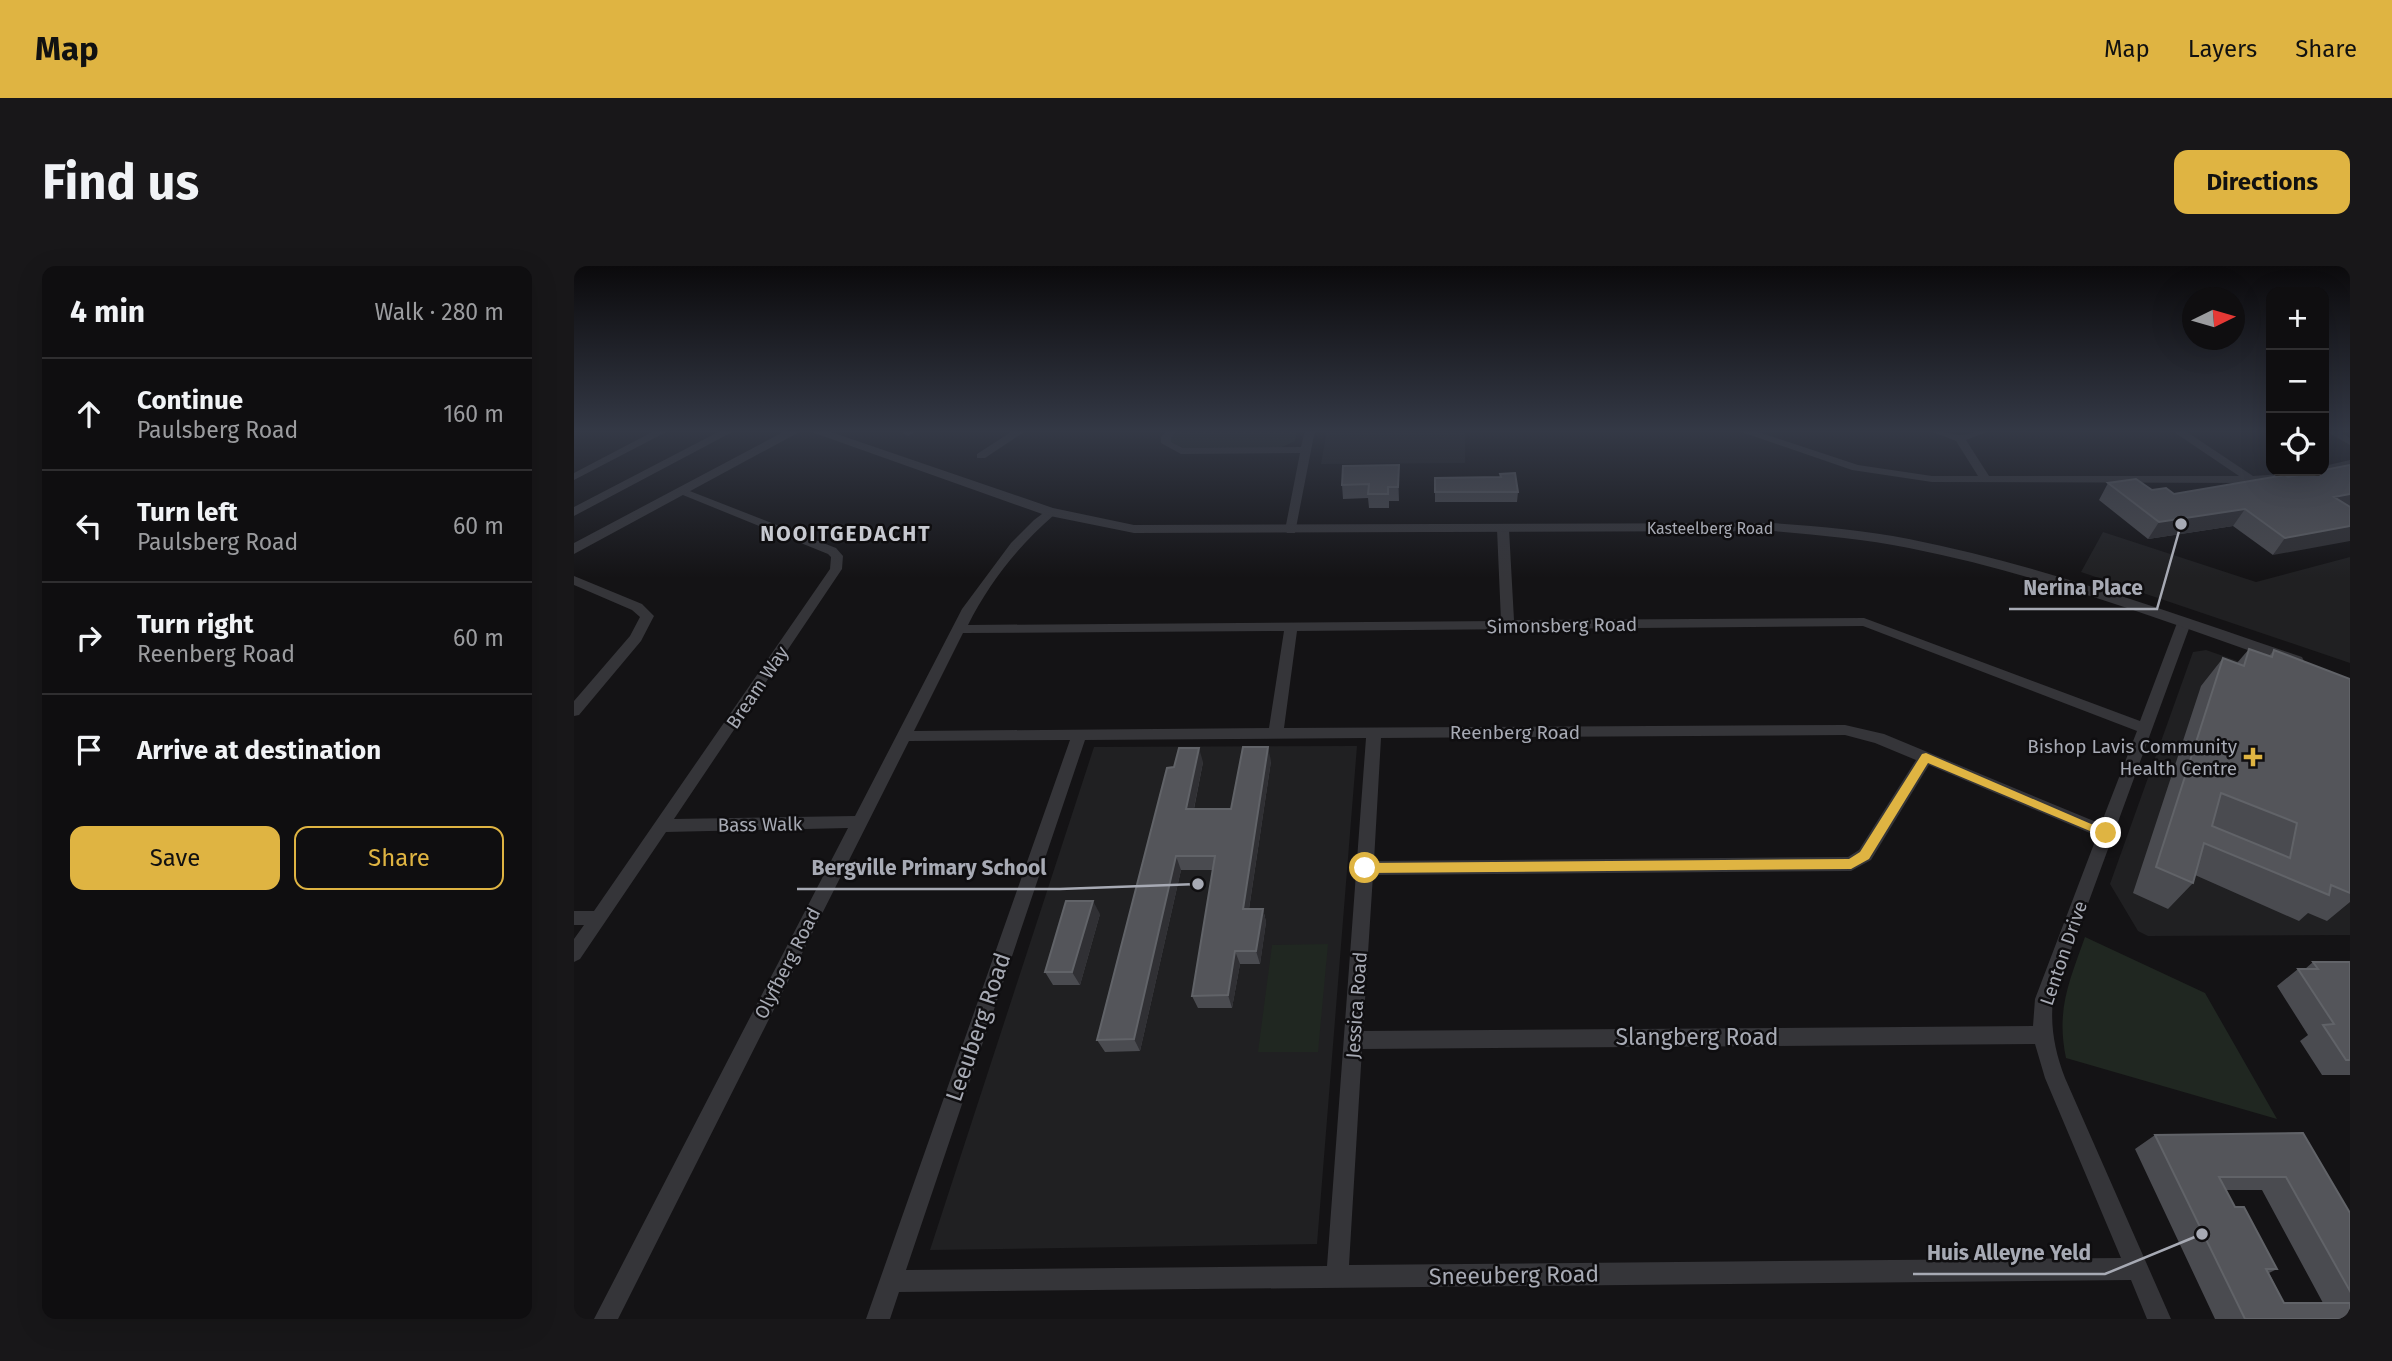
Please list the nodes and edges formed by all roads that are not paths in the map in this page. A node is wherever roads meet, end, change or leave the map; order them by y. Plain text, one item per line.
1 (637, 479) edge
2 (704, 479) edge
3 (955, 479) edge
4 (1302, 479) edge
5 (1940, 479) edge
6 (2258, 479) edge
7 (1986, 480) joint
8 (2252, 480) joint
9 (682, 491) junction
10 (574, 512) edge
11 (1050, 512) junction
12 (1503, 529) junction
13 (1292, 530) junction
14 (574, 549) edge
15 (574, 580) edge
16 (2184, 623) junction
17 (1508, 625) junction
18 (1292, 627) junction
19 (960, 629) junction
20 (2312, 667) edge
21 (574, 711) edge
22 (2144, 728) junction
23 (1276, 733) junction
24 (1374, 733) junction
25 (1079, 735) junction
26 (904, 736) junction
27 (1926, 757) junction
28 (859, 822) junction
29 (662, 826) junction
30 (2106, 833) junction
31 (1365, 868) junction
32 (574, 918) edge
33 (599, 918) junction
34 (574, 954) edge
35 (2042, 1035) junction
36 (1353, 1040) junction
37 (2137, 1269) junction
38 (1337, 1277) junction
39 (891, 1281) junction
40 (606, 1319) edge
41 (878, 1319) edge
42 (2159, 1319) edge

1 - 10 street
2 - 9 street
3 - 11 street, Kasteelberg Road
4 - 13 street
5 - 7 street
6 - 8 street
7 - 8 street
9 - 14 street
9 - 29 street, Bream Way
11 - 13 street, Kasteelberg Road
11 - 19 street, Olyfberg Road
12 - 13 street, Kasteelberg Road
12 - 16 street, Kasteelberg Road
12 - 17 street
15 - 21 street
16 - 20 street, Kasteelberg Road
16 - 22 street, Lenton Drive
17 - 18 street, Simonsberg Road
17 - 22 street, Simonsberg Road
18 - 19 street, Simonsberg Road
18 - 23 street
19 - 26 street, Olyfberg Road
22 - 30 street, Lenton Drive
23 - 24 street, Reenberg Road
23 - 25 street, Reenberg Road
24 - 27 street, Reenberg Road
24 - 31 street, Jessica Road
25 - 26 street, Reenberg Road
25 - 39 street, Leeuberg Road
26 - 28 street, Olyfberg Road
27 - 30 street, Reenberg Road
27 - 31 street
28 - 29 street, Bass Walk
28 - 40 street, Olyfberg Road
29 - 33 street, Bream Way
30 - 35 street, Lenton Drive
31 - 36 street, Jessica Road
32 - 33 street
33 - 34 street, Bream Way
35 - 36 street, Slangberg Road
35 - 37 street, Lenton Drive
36 - 38 street, Jessica Road
37 - 38 street, Sneeuberg Road
37 - 42 street, Lenton Drive
38 - 39 street, Sneeuberg Road
39 - 41 street, Leeuberg Road

